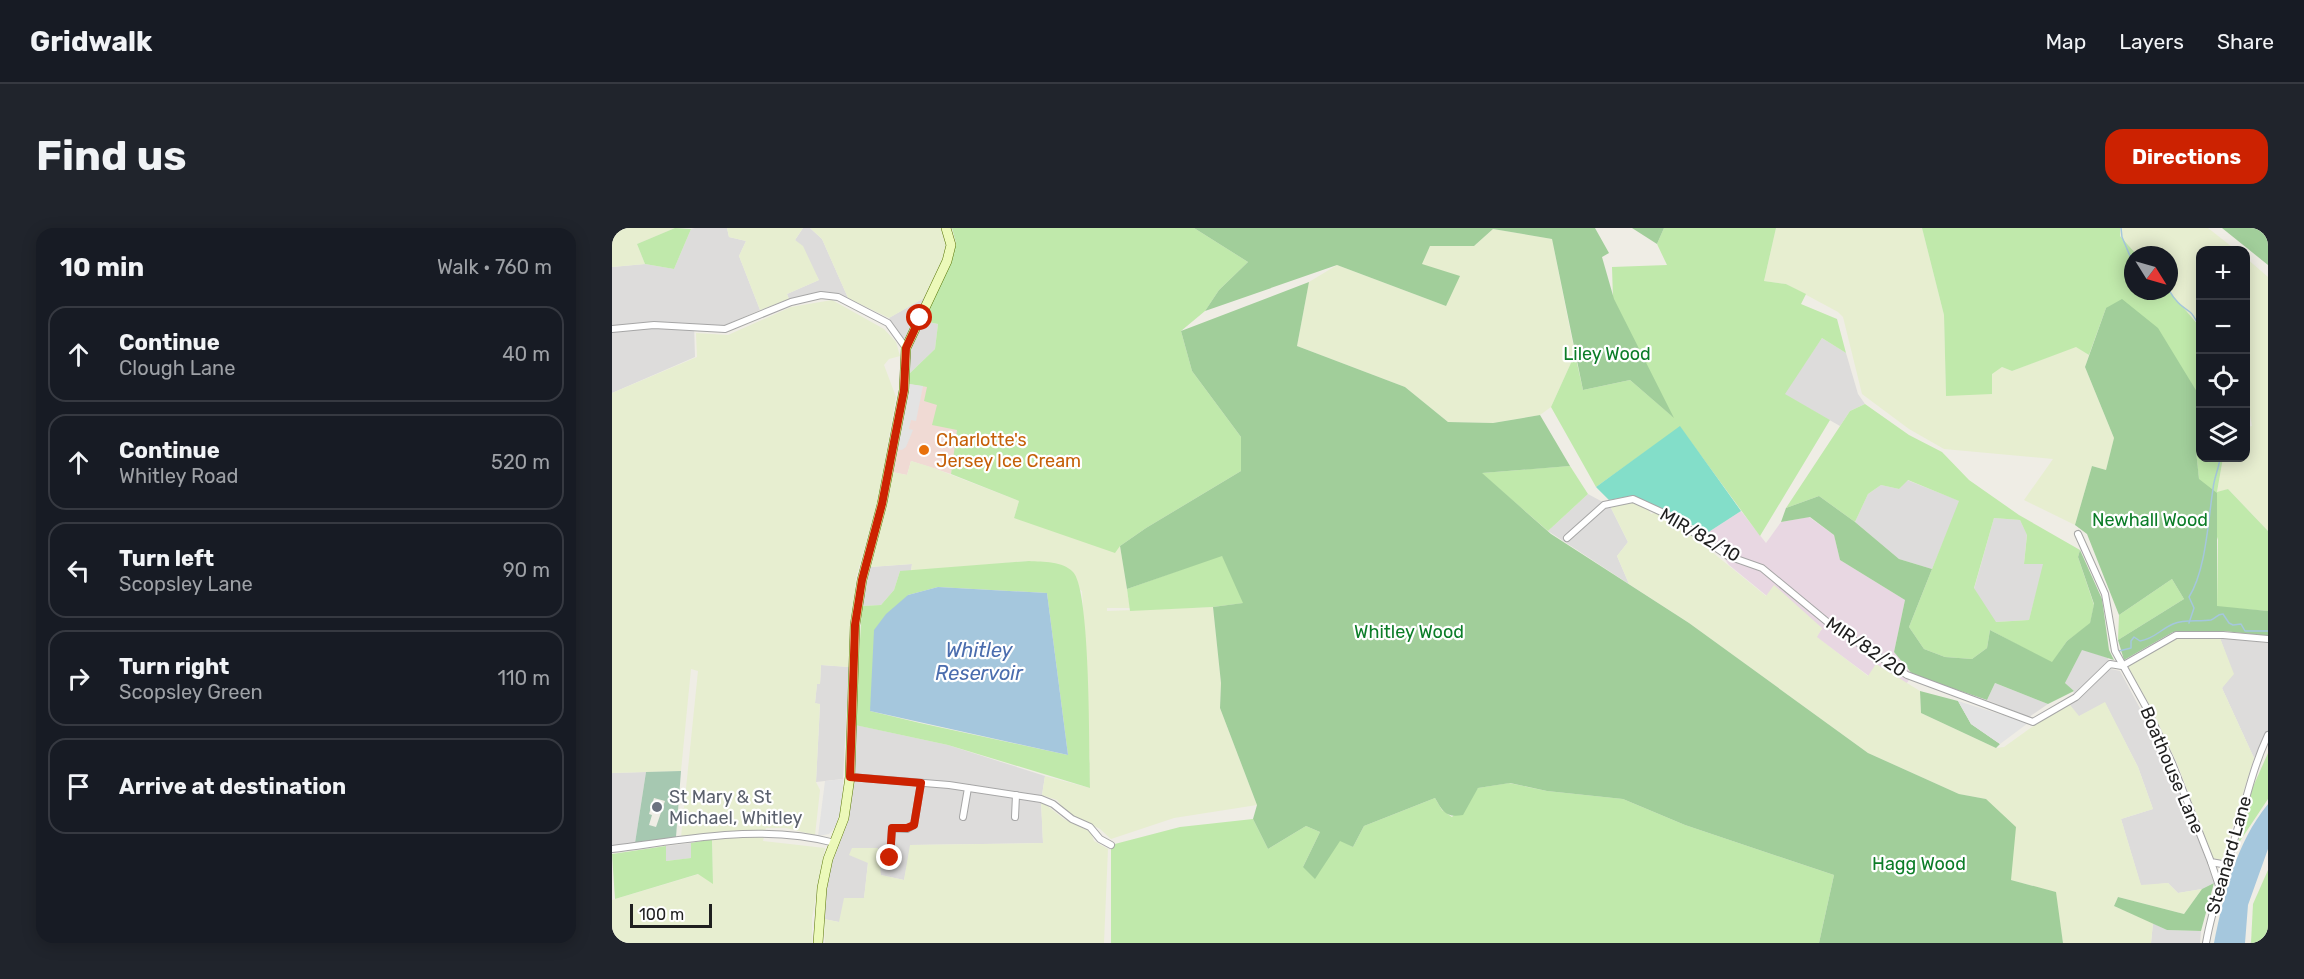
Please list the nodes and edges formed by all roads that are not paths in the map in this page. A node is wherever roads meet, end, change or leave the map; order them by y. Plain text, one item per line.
1 (946, 228) edge
2 (612, 329) edge
3 (906, 348) junction
4 (2078, 534) dead end
5 (1567, 538) dead end
6 (1762, 568) joint
7 (2268, 639) edge
8 (2122, 666) junction
9 (2268, 735) edge
10 (850, 777) junction
11 (921, 783) junction
12 (968, 788) junction
13 (1016, 795) junction
14 (963, 817) dead end
15 (1015, 817) dead end
16 (835, 843) junction
17 (1112, 845) dead end
18 (612, 849) edge
19 (890, 858) dead end
20 (2211, 862) junction
21 (2227, 865) junction
22 (2219, 886) junction
23 (818, 943) edge
24 (2206, 943) edge

1 - 3 street
2 - 3 street
3 - 10 street
4 - 8 street, Boathouse Lane
5 - 6 street, MIR/82/10
6 - 8 street, MIR/82/20
7 - 8 street
8 - 20 street, Boathouse Lane
9 - 21 street, Steanard Lane
10 - 11 street
10 - 16 street
11 - 12 street
11 - 19 street
12 - 13 street
12 - 14 street
13 - 15 street
13 - 17 street
16 - 18 street
16 - 23 street
20 - 21 street
20 - 22 street, Boathouse Lane
21 - 22 street, Steanard Lane
22 - 24 street, Steanard Lane

